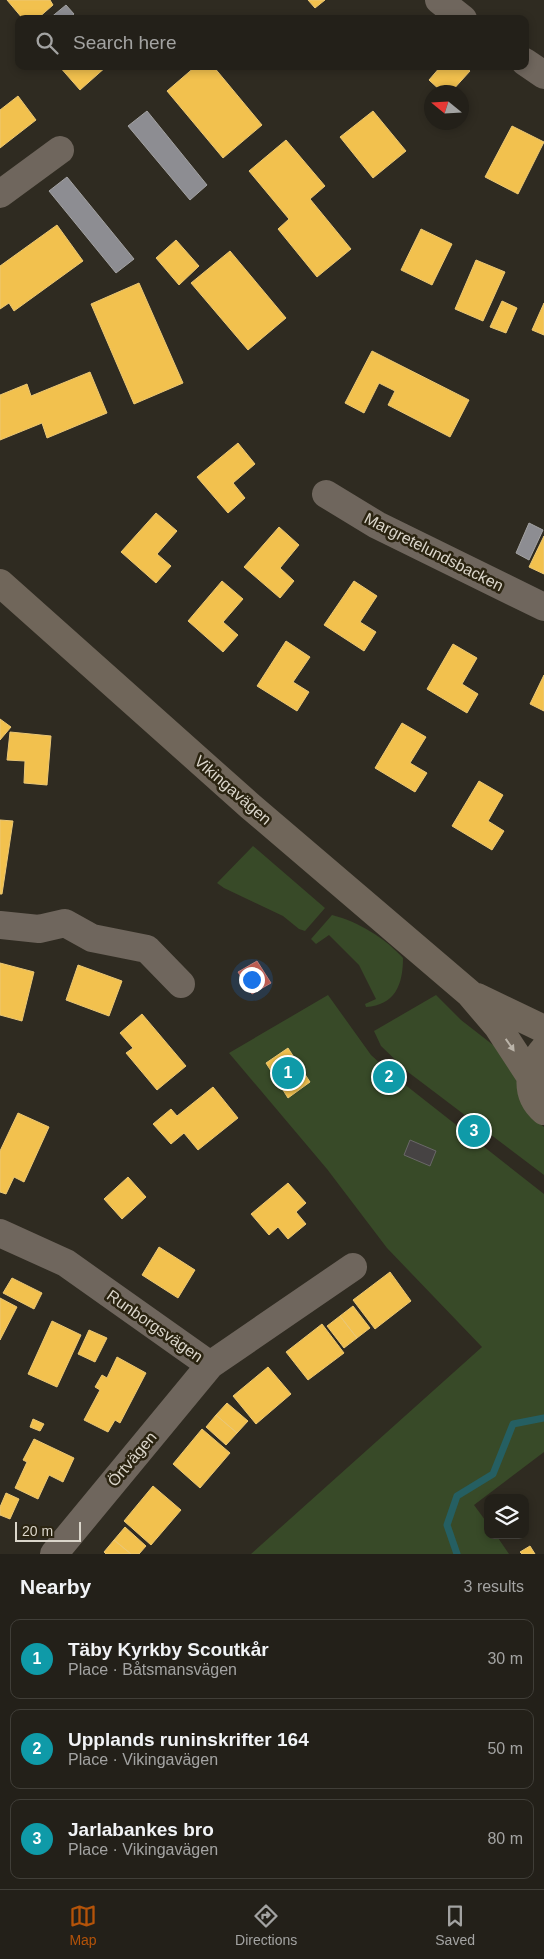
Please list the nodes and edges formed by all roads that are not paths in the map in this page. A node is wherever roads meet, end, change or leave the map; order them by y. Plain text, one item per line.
1 (438, 0) edge
2 (458, 15) edge
3 (529, 65) edge
4 (544, 75) edge
5 (60, 150) dead end
6 (0, 194) edge
7 (326, 494) dead end
8 (0, 583) edge
9 (544, 607) edge
10 (0, 925) edge
11 (180, 984) dead end
12 (469, 993) junction
13 (544, 1029) edge
14 (544, 1049) edge
15 (530, 1076) junction
16 (544, 1111) edge
17 (0, 1233) edge
18 (353, 1267) dead end
19 (210, 1365) junction
20 (54, 1554) edge

1 - 2 street
3 - 4 street
5 - 6 street
7 - 9 street, Margretelundsbacken
8 - 12 main road, Vikingavägen
10 - 11 street
12 - 13 main road, Vikingavägen
12 -> 15 main road, Vikingavägen
14 - 15 main road
15 - 16 main road, Vikingavägen
17 - 19 street, Runborgsvägen
18 - 19 street, Runborgsvägen
19 - 20 street, Örtvägen

